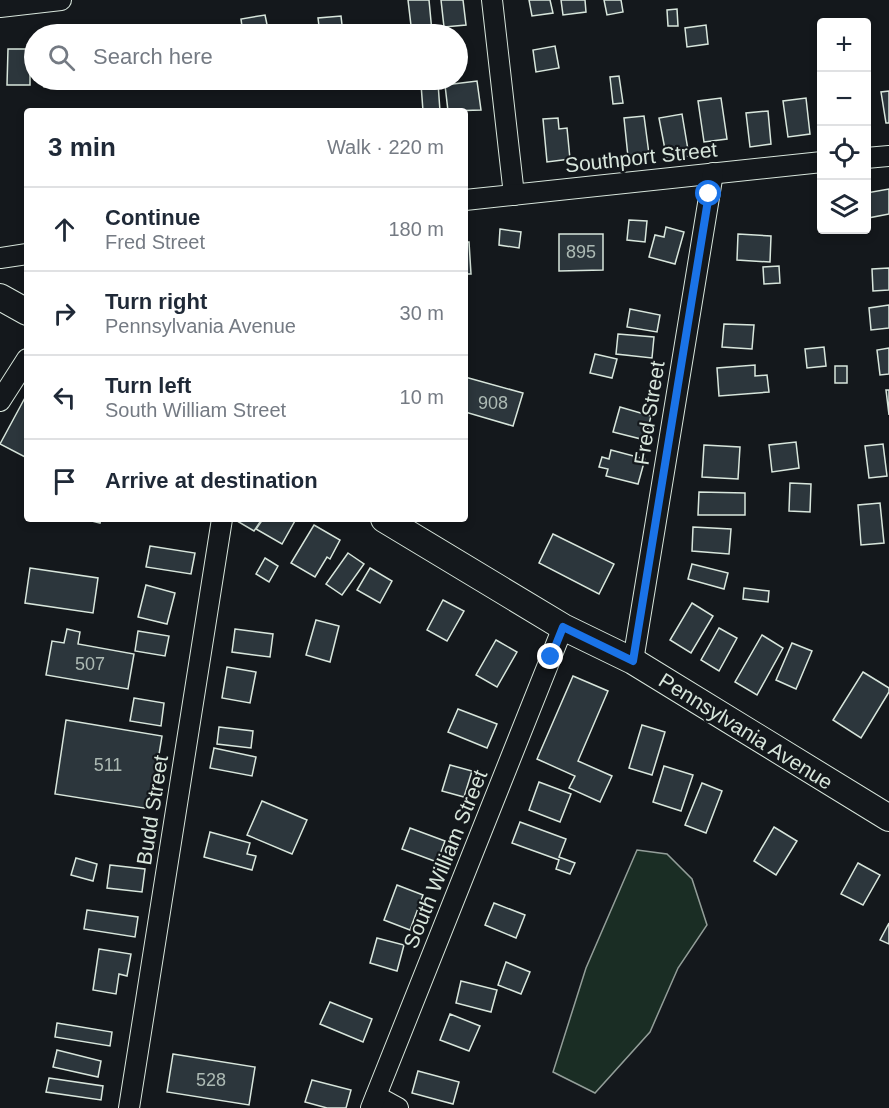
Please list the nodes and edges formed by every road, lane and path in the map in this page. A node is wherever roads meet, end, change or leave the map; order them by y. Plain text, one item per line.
1 (61, 0) edge
2 (492, 0) edge
3 (0, 7) edge
4 (889, 156) edge
5 (871, 158) edge
6 (817, 163) edge
7 (713, 173) junction
8 (514, 195) junction
9 (468, 200) edge
10 (24, 254) edge
11 (0, 258) edge
12 (0, 297) edge
13 (24, 310) edge
14 (24, 364) edge
15 (0, 401) edge
16 (222, 522) edge
17 (389, 522) edge
18 (563, 627) junction
19 (633, 661) junction
20 (889, 818) edge
21 (374, 1102) edge
22 (129, 1108) edge
23 (398, 1108) edge

1 - 3 street
2 - 8 street
4 - 5 street
6 - 7 street, Southport Street
7 - 8 street, Southport Street
7 - 19 street, Fred Street
8 - 9 street, Southport Street
10 - 11 street
12 - 13 main road
14 - 15 street
16 - 22 street, Budd Street
17 - 18 main road, Pennsylvania Avenue
18 - 19 main road, Pennsylvania Avenue
18 - 21 street, South William Street
19 - 20 main road, Pennsylvania Avenue
21 - 23 street

